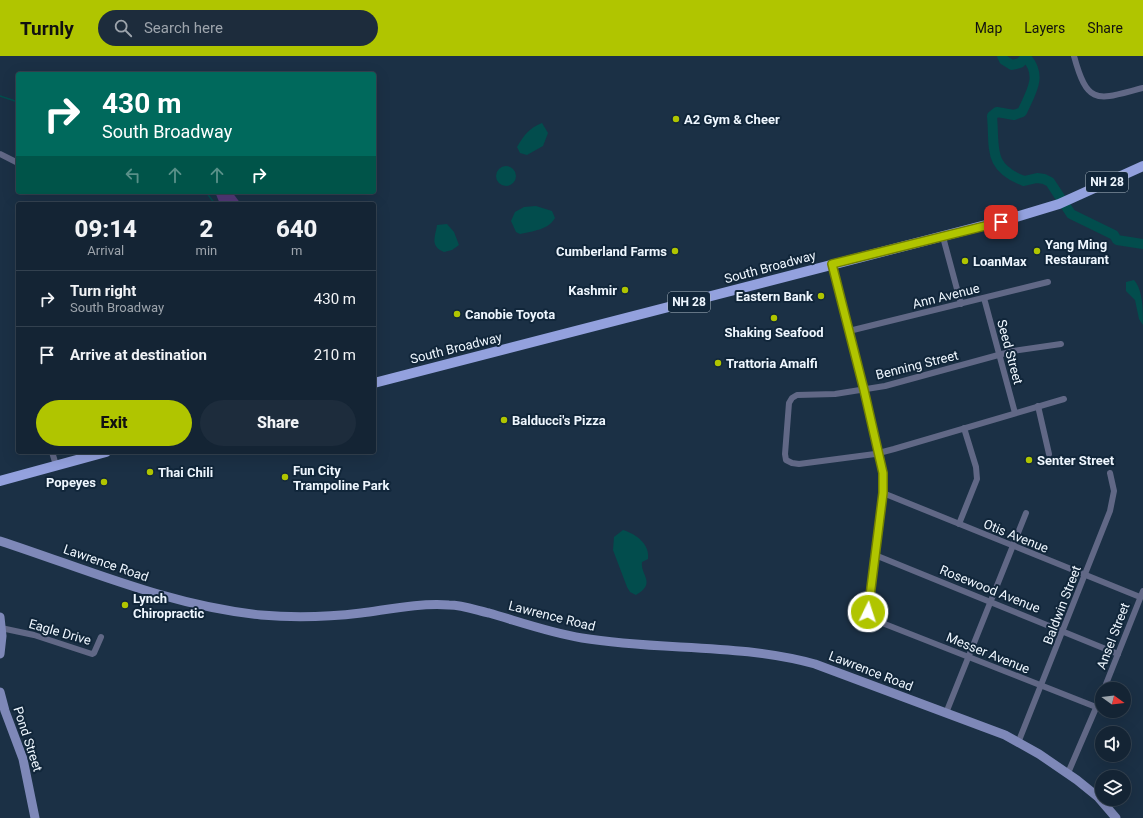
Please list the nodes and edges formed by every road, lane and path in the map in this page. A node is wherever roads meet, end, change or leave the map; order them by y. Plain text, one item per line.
1 (1074, 56) edge
2 (1143, 88) edge
3 (0, 154) edge
4 (16, 162) edge
5 (1143, 166) edge
6 (943, 236) junction
7 (832, 264) junction
8 (1048, 282) dead end
9 (984, 298) junction
10 (961, 304) junction
11 (849, 331) junction
12 (1061, 344) dead end
13 (1000, 356) junction
14 (376, 382) edge
15 (864, 390) junction
16 (1064, 399) dead end
17 (1038, 406) junction
18 (1015, 413) junction
19 (964, 428) junction
20 (879, 452) junction
21 (53, 454) edge
22 (98, 454) edge
23 (1049, 454) dead end
24 (56, 465) junction
25 (1110, 473) dead end
26 (0, 480) edge
27 (883, 493) junction
28 (1026, 513) dead end
29 (959, 524) junction
30 (0, 541) edge
31 (1013, 546) junction
32 (875, 555) junction
33 (1085, 576) junction
34 (1142, 594) edge
35 (990, 602) junction
36 (0, 617) edge
37 (2, 628) junction
38 (1064, 630) junction
39 (101, 637) dead end
40 (0, 654) edge
41 (1118, 654) junction
42 (968, 657) junction
43 (1107, 682) edge
44 (1041, 686) junction
45 (0, 692) edge
46 (1095, 707) edge
47 (1095, 709) edge
48 (946, 713) junction
49 (1018, 743) junction
50 (1068, 773) junction
51 (35, 818) edge
52 (1116, 818) edge

1 - 2 street
3 - 4 street
5 - 6 main road, South Broadway / NH 28
6 - 7 main road, South Broadway / NH 28
6 - 10 street
7 - 11 street
7 - 14 main road, South Broadway / NH 28
8 - 9 street, Ann Avenue
9 - 10 street, Ann Avenue
9 - 13 street, Seed Street
10 - 11 street, Ann Avenue
11 - 15 street
12 - 13 street, Benning Street
13 - 15 street, Benning Street
13 - 18 street, Seed Street
15 - 20 street
15 - 20 street, Benning Street
16 - 17 street
17 - 18 street
17 - 23 street
18 - 19 street
19 - 20 street
19 - 29 street
20 - 27 street
21 - 24 street
22 - 24 main road
24 - 26 main road
25 - 33 street, Baldwin Street
27 - 29 street, Otis Avenue
27 - 32 street
28 - 31 street
29 - 31 street, Otis Avenue
30 - 48 street, Lawrence Road
31 - 33 street, Otis Avenue
31 - 35 street
32 - 35 street, Rosewood Avenue
32 - 42 street, Messer Avenue
33 - 34 street, Otis Avenue
33 - 38 street, Baldwin Street
34 - 41 street, Ansel Street
35 - 38 street, Rosewood Avenue
35 - 42 street
36 - 37 street
37 - 39 street, Eagle Drive
37 - 40 street
38 - 41 street, Rosewood Avenue
38 - 44 street, Baldwin Street
41 - 43 street, Ansel Street
42 - 44 street, Messer Avenue
42 - 48 street
44 - 46 street, Messer Avenue
44 - 49 street, Baldwin Street
45 - 51 street, Pond Street
47 - 50 street
48 - 49 street, Lawrence Road
49 - 50 street, Lawrence Road
50 - 52 street, Lawrence Road

